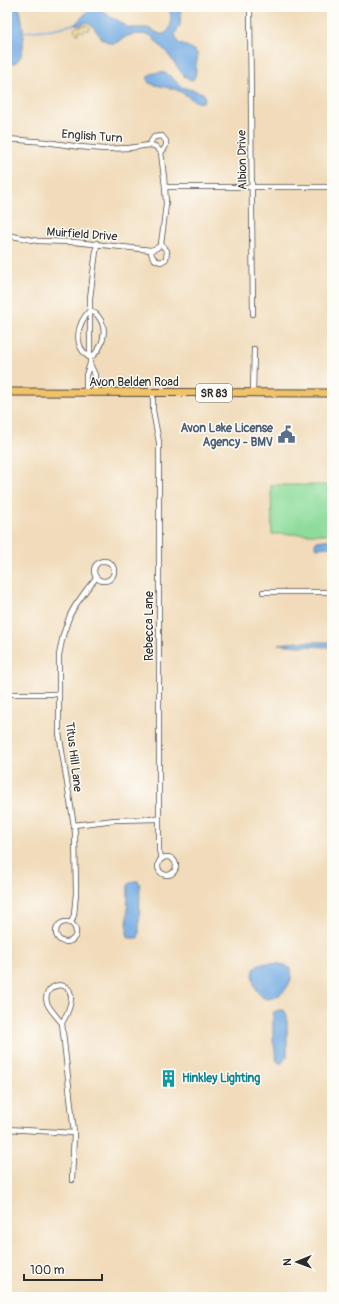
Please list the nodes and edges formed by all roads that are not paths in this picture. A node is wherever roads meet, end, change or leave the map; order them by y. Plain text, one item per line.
1 (250, 7) edge
2 (7, 139) edge
3 (149, 145) junction
4 (161, 152) junction
5 (165, 187) junction
6 (332, 187) edge
7 (252, 188) junction
8 (7, 235) edge
9 (98, 243) junction
10 (161, 244) junction
11 (151, 250) junction
12 (90, 310) junction
13 (254, 314) dead end
14 (254, 349) dead end
15 (90, 358) junction
16 (90, 364) junction
17 (7, 392) edge
18 (86, 392) junction
19 (95, 392) junction
20 (153, 393) junction
21 (253, 393) junction
22 (332, 393) edge
23 (96, 578) junction
24 (263, 592) dead end
25 (332, 592) edge
26 (7, 694) edge
27 (59, 694) junction
28 (159, 819) junction
29 (74, 825) junction
30 (162, 859) dead end
31 (71, 923) junction
32 (62, 1023) junction
33 (7, 1129) edge
34 (74, 1133) junction
35 (72, 1180) dead end

1 - 7 street, Albion Drive
2 - 3 street, English Turn
3 - 4 street
3 - 4 street, English Turn
4 - 5 street
5 - 7 street
5 - 10 street
6 - 7 street
7 - 13 street, Albion Drive
8 - 9 street, Muirfield Drive
9 - 11 street, Muirfield Drive
9 - 12 street
10 - 11 street, Muirfield Drive
10 - 11 street
12 - 15 street
12 - 15 street
12 - 15 street
14 - 21 street
15 - 16 street
16 - 18 street
16 - 19 street
17 - 18 main road, Avon Belden Road / SR 83
18 - 19 main road, Avon Belden Road / SR 83
19 - 20 main road, Avon Belden Road / SR 83
20 - 21 main road, Avon Belden Road / SR 83
20 - 28 street, Rebecca Lane
21 - 22 main road, Avon Belden Road / SR 83
23 - 23 street, Titus Hill Lane
23 - 27 street, Titus Hill Lane
24 - 25 street
26 - 27 street
27 - 29 street, Titus Hill Lane
28 - 29 street
28 - 30 street, Rebecca Lane
29 - 31 street, Titus Hill Lane
31 - 31 street, Titus Hill Lane
32 - 32 street
32 - 34 street
33 - 34 street
34 - 35 street

